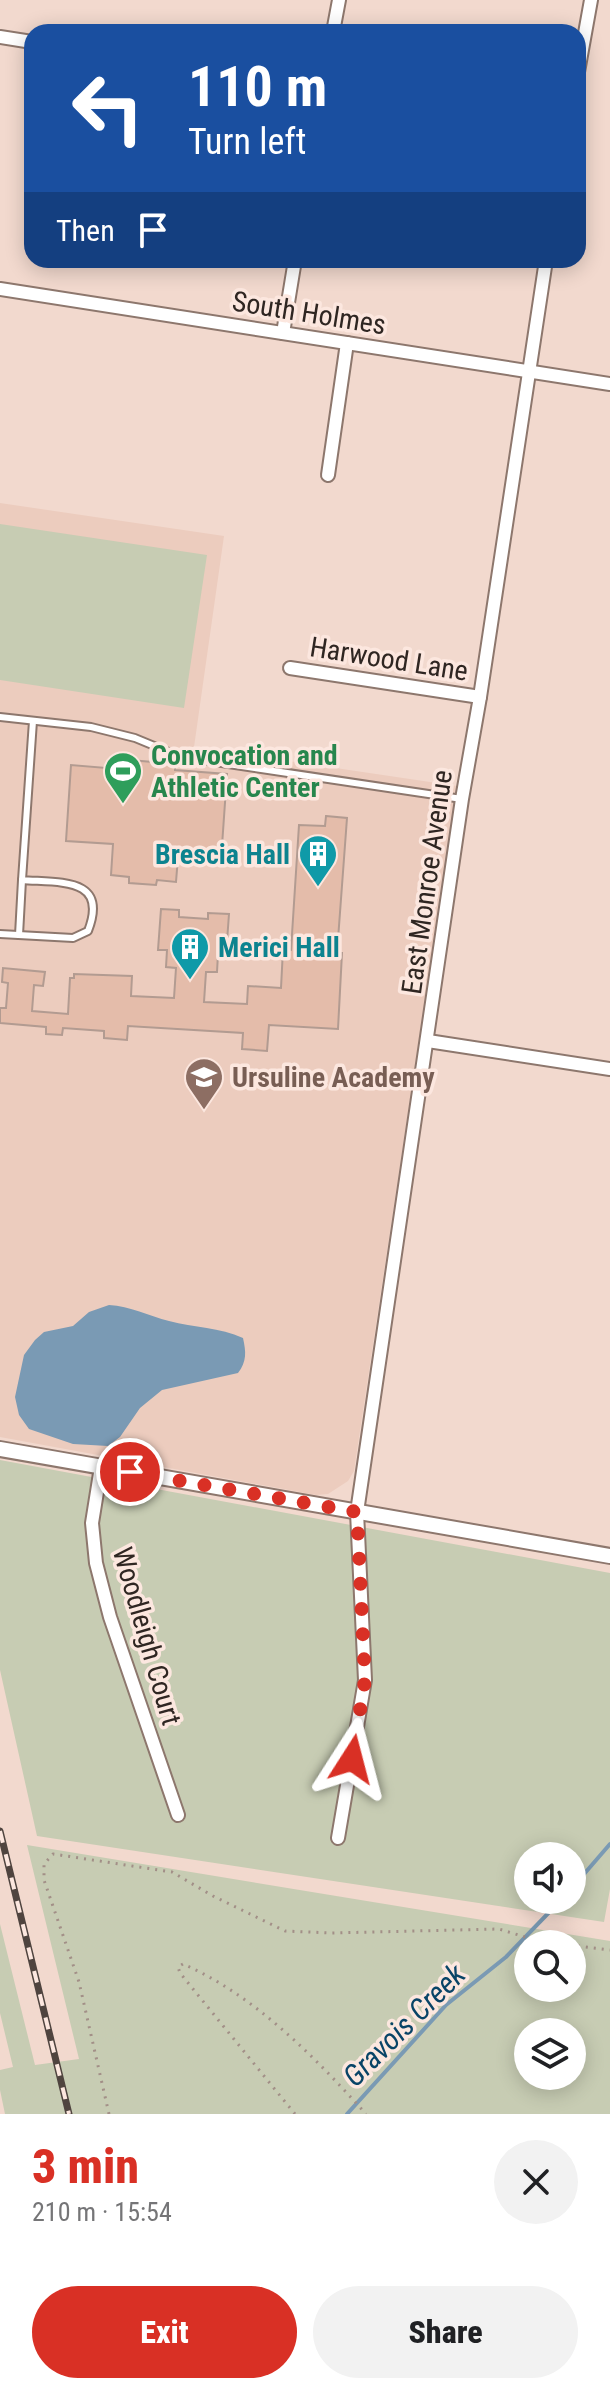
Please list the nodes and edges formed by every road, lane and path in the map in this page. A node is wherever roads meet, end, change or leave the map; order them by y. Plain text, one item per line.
1 (339, 0) edge
2 (591, 0) edge
3 (334, 24) edge
4 (586, 28) edge
5 (0, 37) edge
6 (24, 41) edge
7 (294, 268) edge
8 (545, 268) edge
9 (0, 289) edge
10 (283, 333) junction
11 (347, 343) junction
12 (528, 370) junction
13 (610, 384) edge
14 (328, 475) dead end
15 (290, 668) dead end
16 (480, 697) junction
17 (0, 717) edge
18 (33, 721) junction
19 (462, 799) junction
20 (22, 880) junction
21 (0, 934) edge
22 (19, 935) junction
23 (428, 1041) junction
24 (610, 1069) edge
25 (0, 1449) edge
26 (101, 1467) junction
27 (357, 1512) junction
28 (610, 1556) edge
29 (178, 1815) dead end
30 (338, 1838) dead end
31 (514, 1933) edge
32 (586, 1947) edge
33 (610, 1950) edge
34 (109, 2114) edge
35 (295, 2114) edge
36 (366, 2114) edge

1 - 3 street
2 - 4 street
5 - 6 street
7 - 10 street
8 - 12 street, East Monroe Avenue
9 - 10 street, South Holmes
10 - 11 street, South Holmes
11 - 12 street, South Holmes
11 - 14 street
12 - 13 street, South Holmes
12 - 16 street, East Monroe Avenue
15 - 16 street, Harwood Lane
16 - 19 street, East Monroe Avenue
17 - 18 lane
18 - 19 lane
18 - 20 lane
19 - 23 street, East Monroe Avenue
20 - 22 lane
20 - 22 lane
21 - 22 lane
23 - 24 street
23 - 27 street, East Monroe Avenue
25 - 26 street
26 - 27 street
26 - 29 street, Woodleigh Court
27 - 28 street
27 - 30 street, East Monroe Avenue
31 - 34 path
32 - 33 path
35 - 36 path

